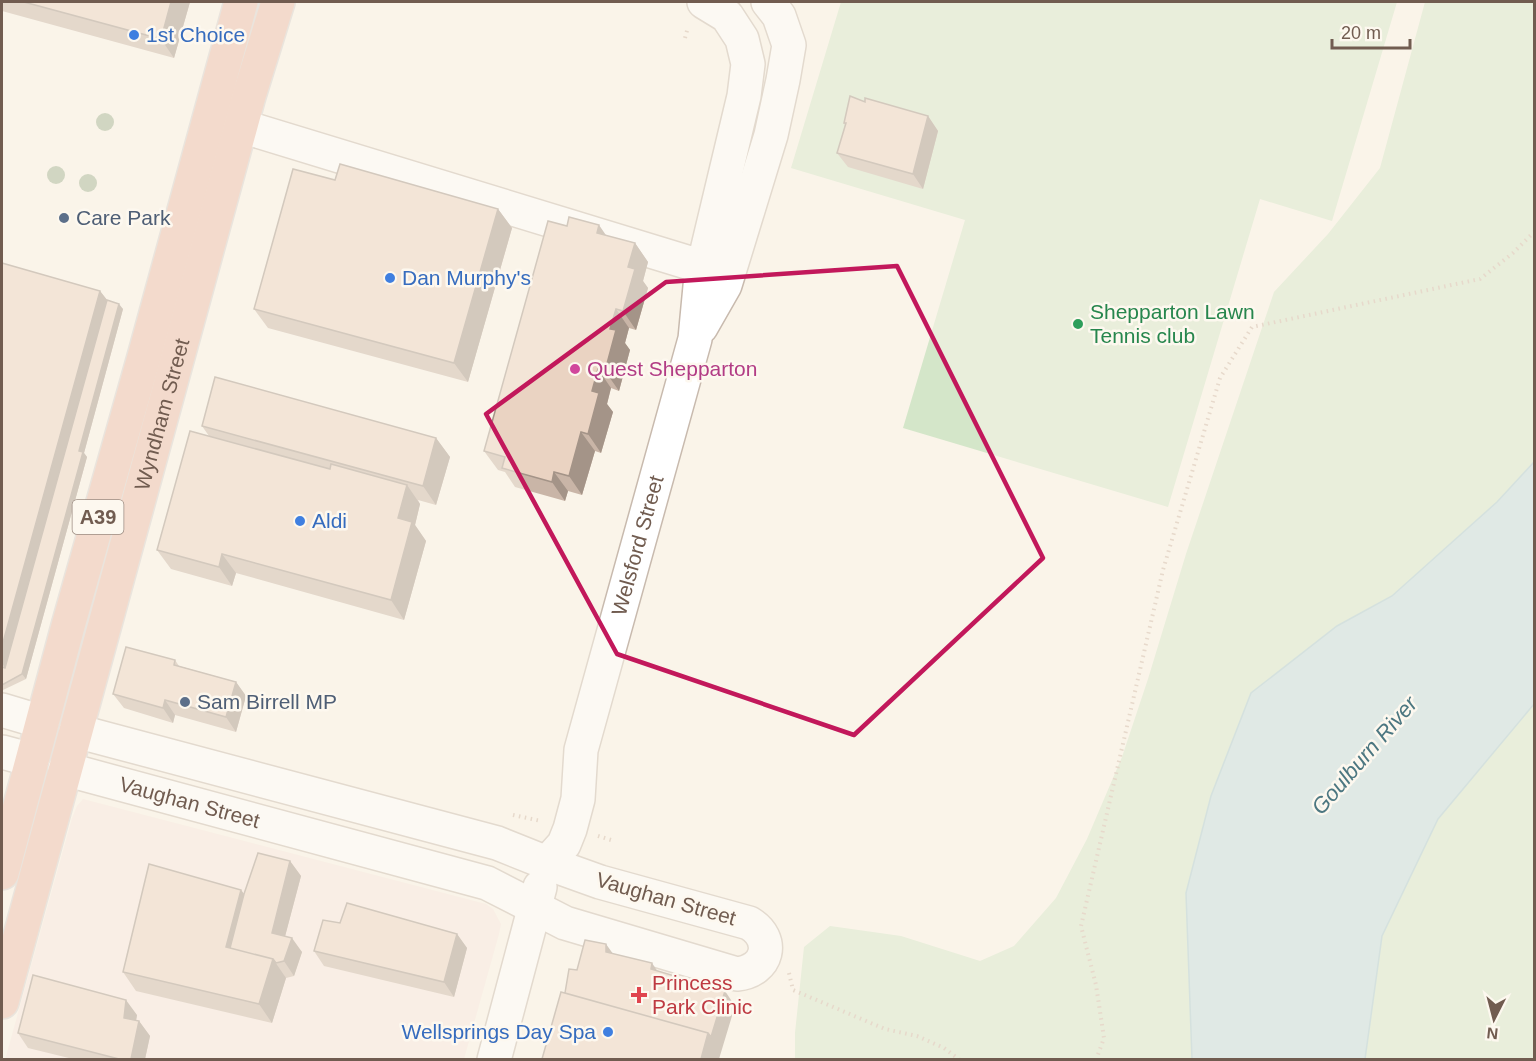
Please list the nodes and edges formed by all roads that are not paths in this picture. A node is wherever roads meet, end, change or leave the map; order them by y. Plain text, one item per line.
1 (241, 2) edge
2 (279, 2) edge
3 (768, 2) edge
4 (729, 6) edge
5 (241, 126) junction
6 (703, 267) junction
7 (695, 339) junction
8 (2, 711) edge
9 (42, 722) junction
10 (76, 731) junction
11 (17, 756) edge
12 (65, 769) junction
13 (271, 783) junction
14 (261, 822) junction
15 (547, 863) junction
16 (2, 873) edge
17 (535, 907) junction
18 (2, 1002) edge
19 (494, 1059) edge

1 - 9 highway, Wyndham Street / A39
2 - 5 highway, Wyndham Street / A39
3 - 7 street, Welsford Street
4 - 6 street, Welsford Street
5 - 6 street
5 - 10 highway, Wyndham Street / A39
6 - 7 street, Welsford Street
7 - 15 street, Welsford Street
8 - 9 street
9 - 10 highway
9 - 11 highway, Wyndham Street / A39
10 - 12 highway, Wyndham Street / A39
10 - 13 street, Vaughan Street
11 - 12 highway
11 - 16 highway, Wyndham Street / A39
12 - 14 street, Vaughan Street
12 - 18 highway, Wyndham Street / A39
13 - 14 street
13 - 15 street, Vaughan Street
14 - 17 street, Vaughan Street
15 - 17 street, Welsford Street
15 - 17 street, Vaughan Street
17 - 19 street, Welsford Street

